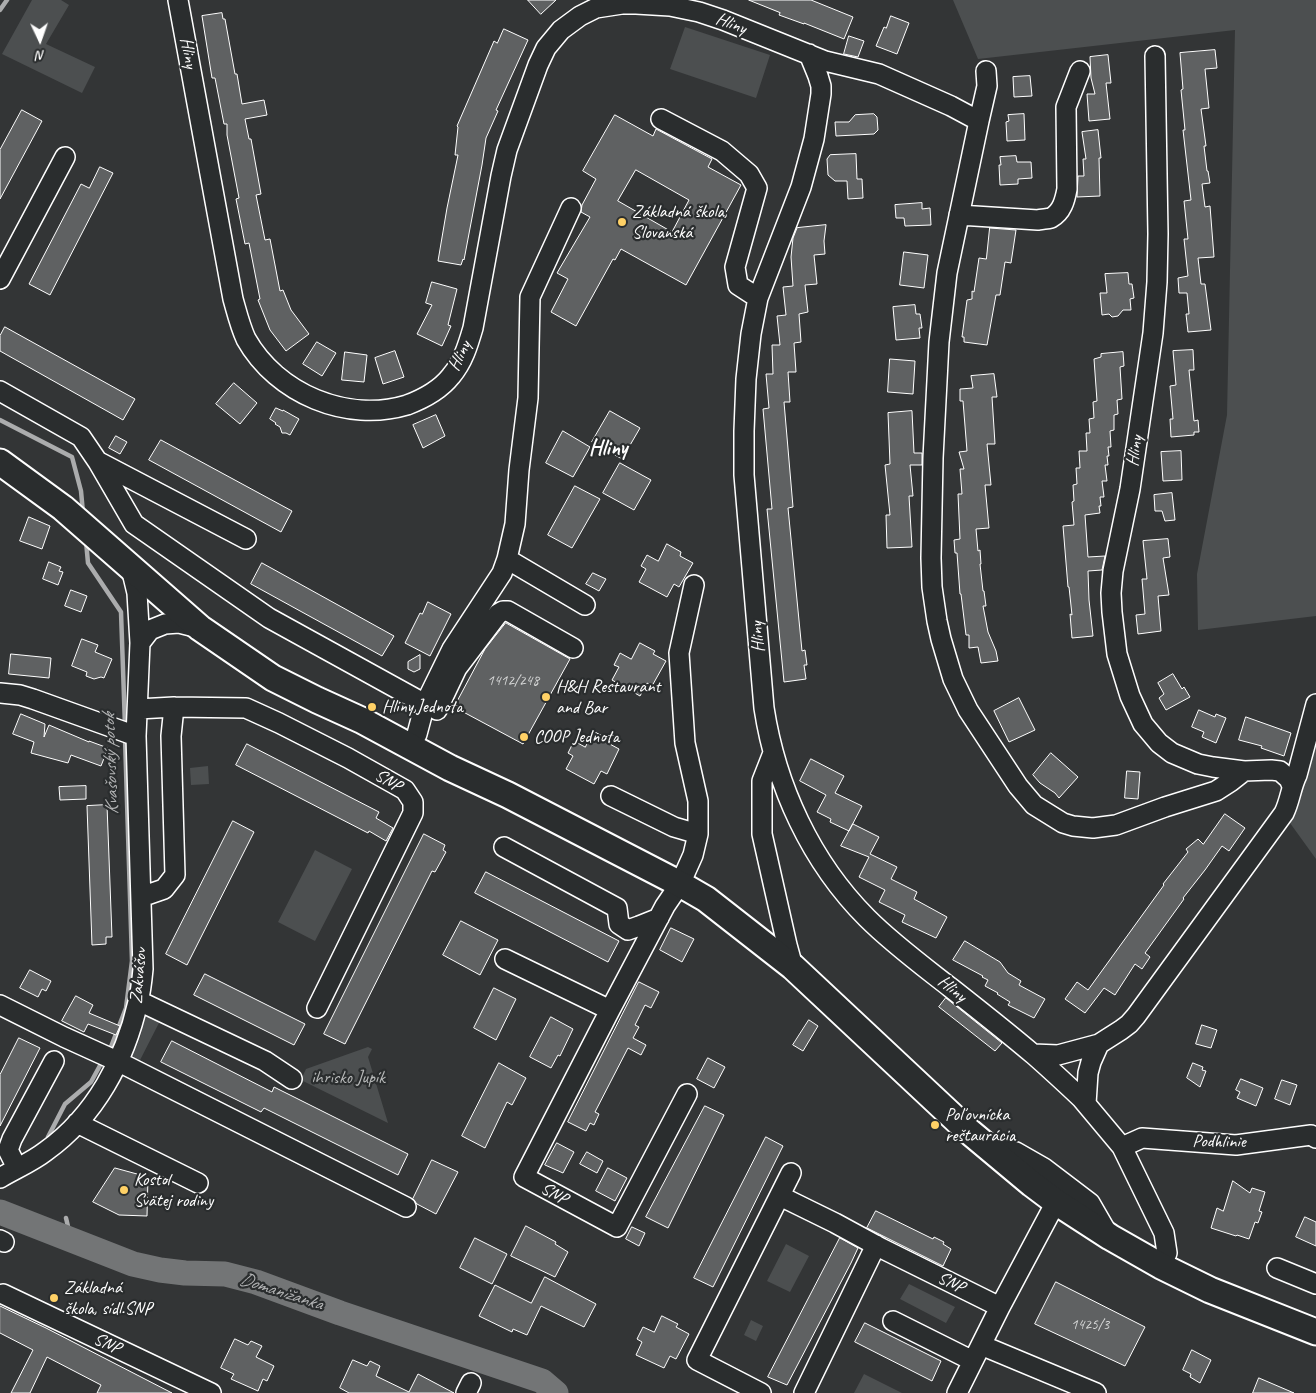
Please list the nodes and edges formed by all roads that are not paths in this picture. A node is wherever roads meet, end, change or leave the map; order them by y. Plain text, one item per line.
1 (178, 0) edge
2 (809, 54) junction
3 (1156, 56) dead end
4 (986, 71) dead end
5 (1080, 71) dead end
6 (661, 119) dead end
7 (979, 121) junction
8 (66, 157) dead end
9 (572, 208) dead end
10 (959, 215) junction
11 (0, 279) edge
12 (758, 298) junction
13 (0, 391) edge
14 (0, 462) edge
15 (98, 462) junction
16 (246, 539) dead end
17 (504, 566) junction
18 (131, 568) junction
19 (694, 584) dead end
20 (585, 605) dead end
21 (200, 628) junction
22 (140, 643) junction
23 (573, 648) dead end
24 (0, 694) edge
25 (1316, 704) edge
26 (174, 707) junction
27 (431, 707) junction
28 (138, 708) junction
29 (128, 733) junction
30 (410, 747) junction
31 (773, 753) junction
32 (1244, 771) junction
33 (1292, 786) junction
34 (610, 796) dead end
35 (698, 834) junction
36 (504, 847) dead end
37 (680, 884) junction
38 (141, 897) junction
39 (658, 918) junction
40 (505, 959) dead end
41 (793, 967) junction
42 (139, 1001) junction
43 (0, 1005) edge
44 (317, 1008) dead end
45 (610, 1010) junction
46 (1099, 1044) junction
47 (1033, 1054) junction
48 (110, 1059) junction
49 (54, 1061) dead end
50 (292, 1079) dead end
51 (687, 1094) dead end
52 (1086, 1104) junction
53 (77, 1124) junction
54 (1316, 1138) edge
55 (982, 1143) junction
56 (1122, 1147) junction
57 (17, 1168) junction
58 (791, 1173) dead end
59 (0, 1178) edge
60 (198, 1183) dead end
61 (780, 1196) junction
62 (1056, 1202) junction
63 (406, 1206) dead end
64 (1110, 1237) junction
65 (876, 1245) junction
66 (1161, 1266) junction
67 (1278, 1268) dead end
68 (1316, 1284) edge
69 (3, 1294) dead end
70 (1000, 1307) junction
71 (893, 1321) dead end
72 (1316, 1332) edge
73 (977, 1353) junction
74 (211, 1393) edge
75 (761, 1393) edge
76 (804, 1393) edge
77 (957, 1393) edge
78 (1096, 1393) edge

1 - 2 street, Hliny
2 - 7 street, Hliny
2 - 12 street, Hliny
3 - 32 street, Hliny
4 - 7 street
5 - 10 street
6 - 12 street
7 - 10 street
8 - 11 street
9 - 17 street
10 - 32 street
12 - 31 street, Hliny
13 - 15 street
14 - 18 main road
15 - 16 street
15 - 27 street
17 - 20 street
17 - 27 street
18 - 21 main road
18 - 22 street, Zakvášov
19 - 35 street
21 - 22 street
21 - 30 main road
22 - 28 street, Zakvášov
23 - 27 street
24 - 29 street
25 - 33 street
26 - 28 street, SNP
26 - 38 street
26 - 44 street, SNP
27 - 30 street
28 - 29 street, Zakvášov
29 - 38 street, Zakvášov
30 - 37 main road
31 - 41 street
31 - 47 street, Hliny
32 - 33 street, Hliny
33 - 46 street
34 - 35 street
35 - 37 street
36 - 39 street
37 - 39 street, SNP
37 - 41 main road
38 - 42 street, Zakvášov
39 - 45 street, SNP
40 - 45 street
41 - 55 main road
42 - 48 street, Zakvášov
42 - 50 street
43 - 48 street
45 - 51 street, SNP
46 - 47 street
46 - 52 street
47 - 52 street, Hliny
48 - 53 street, Zakvášov
48 - 63 street
49 - 57 street
52 - 56 street, Hliny
53 - 57 street, Zakvášov
53 - 60 street
54 - 56 street, Podhlinie
55 - 62 main road
55 - 64 street
56 - 66 street, Hliny
57 - 59 street, Zakvášov
58 - 61 street
61 - 65 street, SNP
61 - 75 street
62 - 64 main road
62 - 70 street
64 - 66 main road
65 - 70 street, SNP
65 - 76 street
66 - 72 main road
67 - 68 street
69 - 74 street, SNP
70 - 73 street
71 - 73 street
73 - 77 street
73 - 78 street

